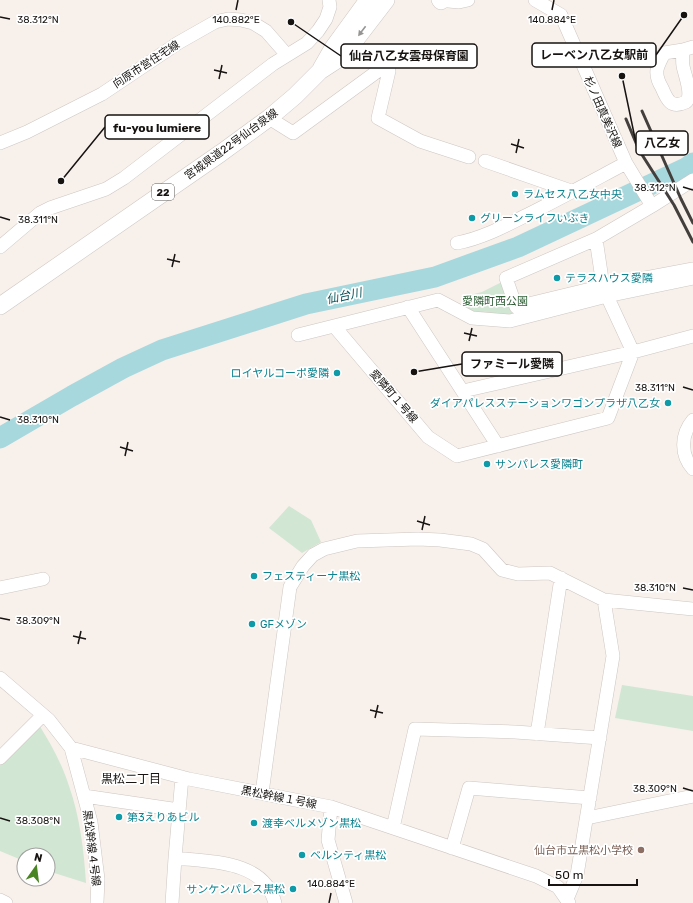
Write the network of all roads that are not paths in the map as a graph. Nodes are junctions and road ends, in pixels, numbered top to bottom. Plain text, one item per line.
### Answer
1 (329, 0) edge
2 (368, 0) edge
3 (386, 0) edge
4 (440, 0) edge
5 (468, 0) edge
6 (535, 0) edge
7 (688, 49) edge
8 (287, 54) junction
9 (320, 71) junction
10 (269, 118) junction
11 (0, 143) edge
12 (469, 157) dead end
13 (485, 161) dead end
14 (628, 166) junction
15 (693, 180) edge
16 (574, 192) junction
17 (650, 203) junction
18 (596, 239) junction
19 (457, 243) dead end
20 (0, 247) edge
21 (693, 269) edge
22 (693, 278) edge
23 (605, 291) junction
24 (0, 306) edge
25 (408, 308) junction
26 (334, 326) junction
27 (298, 335) dead end
28 (693, 336) edge
29 (633, 352) junction
30 (463, 391) junction
31 (693, 420) edge
32 (498, 446) junction
33 (693, 469) edge
34 (561, 578) junction
35 (43, 579) dead end
36 (0, 588) edge
37 (604, 600) junction
38 (693, 609) edge
39 (0, 678) edge
40 (42, 715) junction
41 (537, 734) junction
42 (600, 738) junction
43 (71, 748) junction
44 (0, 758) edge
45 (182, 777) junction
46 (262, 793) junction
47 (84, 796) junction
48 (693, 796) edge
49 (590, 798) junction
50 (331, 807) junction
51 (179, 810) junction
52 (587, 818) junction
53 (393, 828) junction
54 (452, 848) junction
55 (175, 858) junction
56 (0, 900) edge
57 (568, 901) edge
58 (6, 903) edge
59 (97, 903) edge
60 (172, 903) edge
61 (275, 903) edge
62 (346, 903) edge

1 - 8 street
2 - 9 main road, 宮城県道22号仙台泉線 / 22
3 -> 9 main road, 宮城県道22号仙台泉線 / 22
4 - 5 street
6 - 14 street, 杉ノ田真美沢線
7 - 7 street
8 - 11 street, 向原市営住宅線
8 - 20 street
9 - 10 main road, 宮城県道22号仙台泉線 / 22
10 - 12 street
10 - 24 main road, 宮城県道22号仙台泉線 / 22
13 - 16 street
14 - 16 street
14 - 17 street, 杉ノ田真美沢線
15 - 17 street
16 - 19 street
17 - 18 street
18 - 23 street
18 - 23 street
21 - 23 street
22 - 23 street
23 - 25 street
23 - 29 street
25 - 26 street
25 - 30 street
26 - 27 street
26 - 32 street, 愛隣町１号線
28 - 29 street
29 - 30 street
29 - 32 street, 愛隣町１号線
30 - 32 street
31 - 33 street
34 - 37 street
34 - 41 street
34 - 46 street
35 - 36 street
37 - 38 street
37 - 42 street
39 - 40 street
40 - 43 street
40 - 44 street
41 - 42 street
41 - 53 street
42 - 49 street
43 - 45 street, 黒松幹線１号線
43 - 47 street, 黒松幹線４号線
45 - 46 street, 黒松幹線１号線
45 - 51 street
46 - 50 street, 黒松幹線１号線
47 - 51 street
47 - 59 street, 黒松幹線４号線
48 - 52 street
49 - 52 street
49 - 54 street
50 - 53 street, 黒松幹線１号線
50 - 62 street
51 - 55 street
52 - 57 street
53 - 54 street, 黒松幹線１号線
54 - 57 street, 黒松幹線１号線
55 - 60 street
55 - 61 street
56 - 58 street

